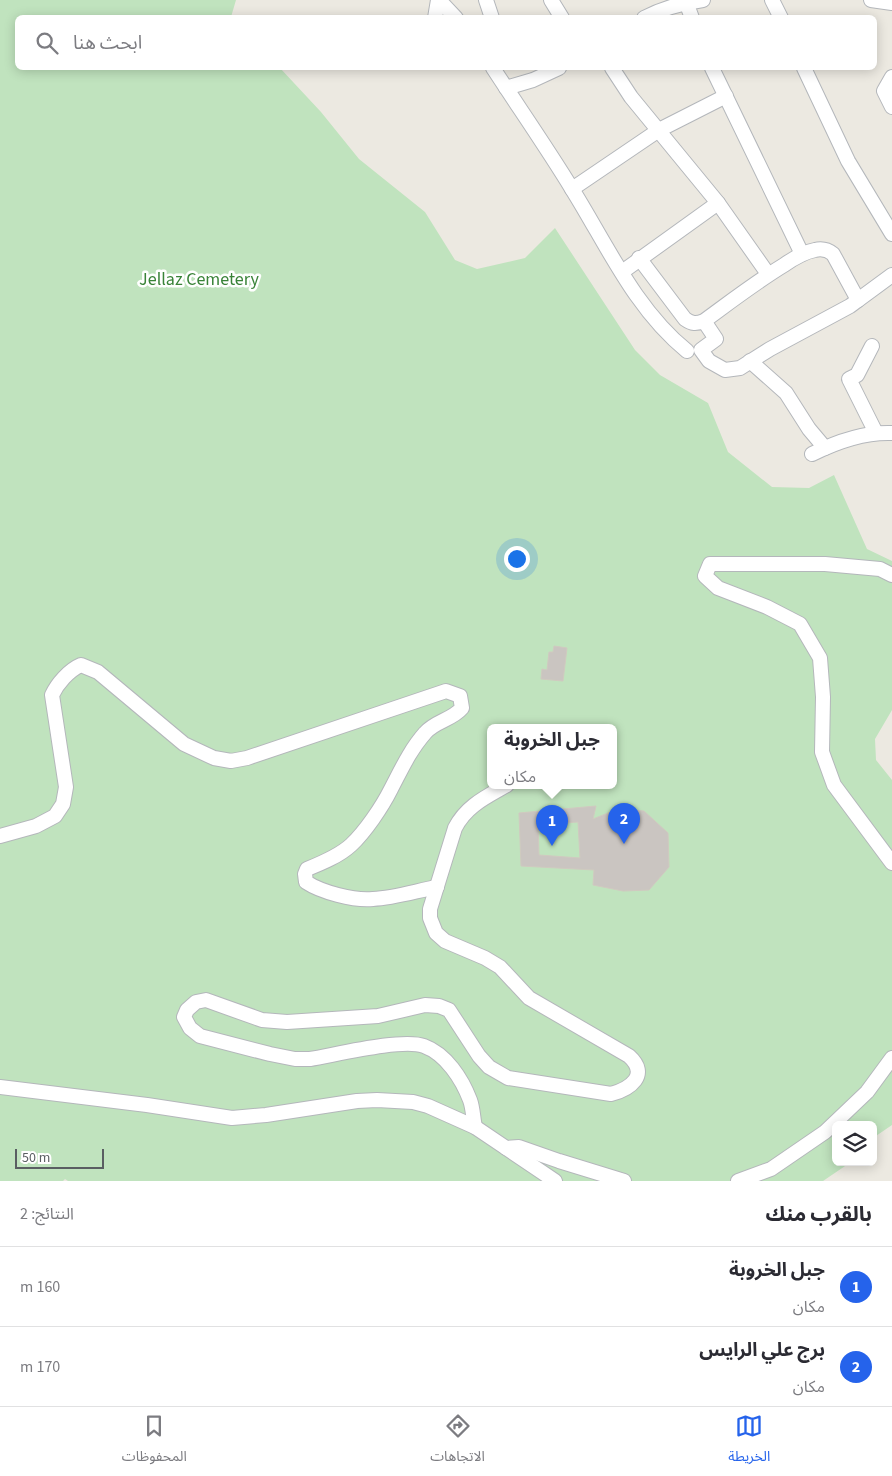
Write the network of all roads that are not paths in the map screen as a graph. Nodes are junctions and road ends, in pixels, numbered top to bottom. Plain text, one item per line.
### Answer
1 (439, 0) edge
2 (486, 0) edge
3 (703, 0) edge
4 (772, 0) edge
5 (871, 0) edge
6 (556, 2) edge
7 (686, 2) junction
8 (892, 3) edge
9 (657, 5) edge
10 (436, 15) edge
11 (453, 15) edge
12 (491, 15) edge
13 (561, 15) edge
14 (647, 15) edge
15 (691, 15) edge
16 (780, 15) edge
17 (493, 70) edge
18 (555, 70) edge
19 (613, 70) edge
20 (713, 70) edge
21 (805, 70) edge
22 (892, 77) edge
23 (506, 88) junction
24 (726, 96) junction
25 (892, 107) edge
26 (659, 130) junction
27 (572, 189) junction
28 (718, 203) junction
29 (892, 234) edge
30 (802, 254) junction
31 (639, 258) junction
32 (622, 272) junction
33 (768, 274) junction
34 (892, 275) edge
35 (858, 300) junction
36 (704, 321) junction
37 (872, 346) dead end
38 (687, 351) dead end
39 (750, 361) junction
40 (876, 433) junction
41 (892, 433) edge
42 (892, 575) edge
43 (501, 789) edge
44 (0, 836) edge
45 (892, 863) edge
46 (438, 887) junction
47 (892, 1058) edge
48 (0, 1087) edge
49 (475, 1127) junction
50 (506, 1148) junction
51 (555, 1181) edge
52 (624, 1181) edge
53 (738, 1181) edge

1 - 10 street
1 - 11 street
2 - 12 street
3 - 7 street
4 - 16 street
5 - 8 street
6 - 13 street
7 - 9 street
7 - 15 street
9 - 14 street
17 - 23 street
18 - 23 street
19 - 26 street
20 - 24 street
21 - 29 street
22 - 25 street
23 - 27 street
24 - 26 street
24 - 30 street
26 - 27 street
26 - 28 street
27 - 32 street
28 - 31 street
28 - 33 street
30 - 33 street
30 - 35 street
31 - 32 street
31 - 36 street
32 - 38 street
33 - 36 street
34 - 35 street
35 - 39 street
36 - 39 street
37 - 40 street
39 - 40 street
40 - 41 street
42 - 45 street
43 - 46 street
44 - 46 street
46 - 49 street
47 - 53 street
48 - 49 street
49 - 50 street
50 - 51 street
50 - 52 street

